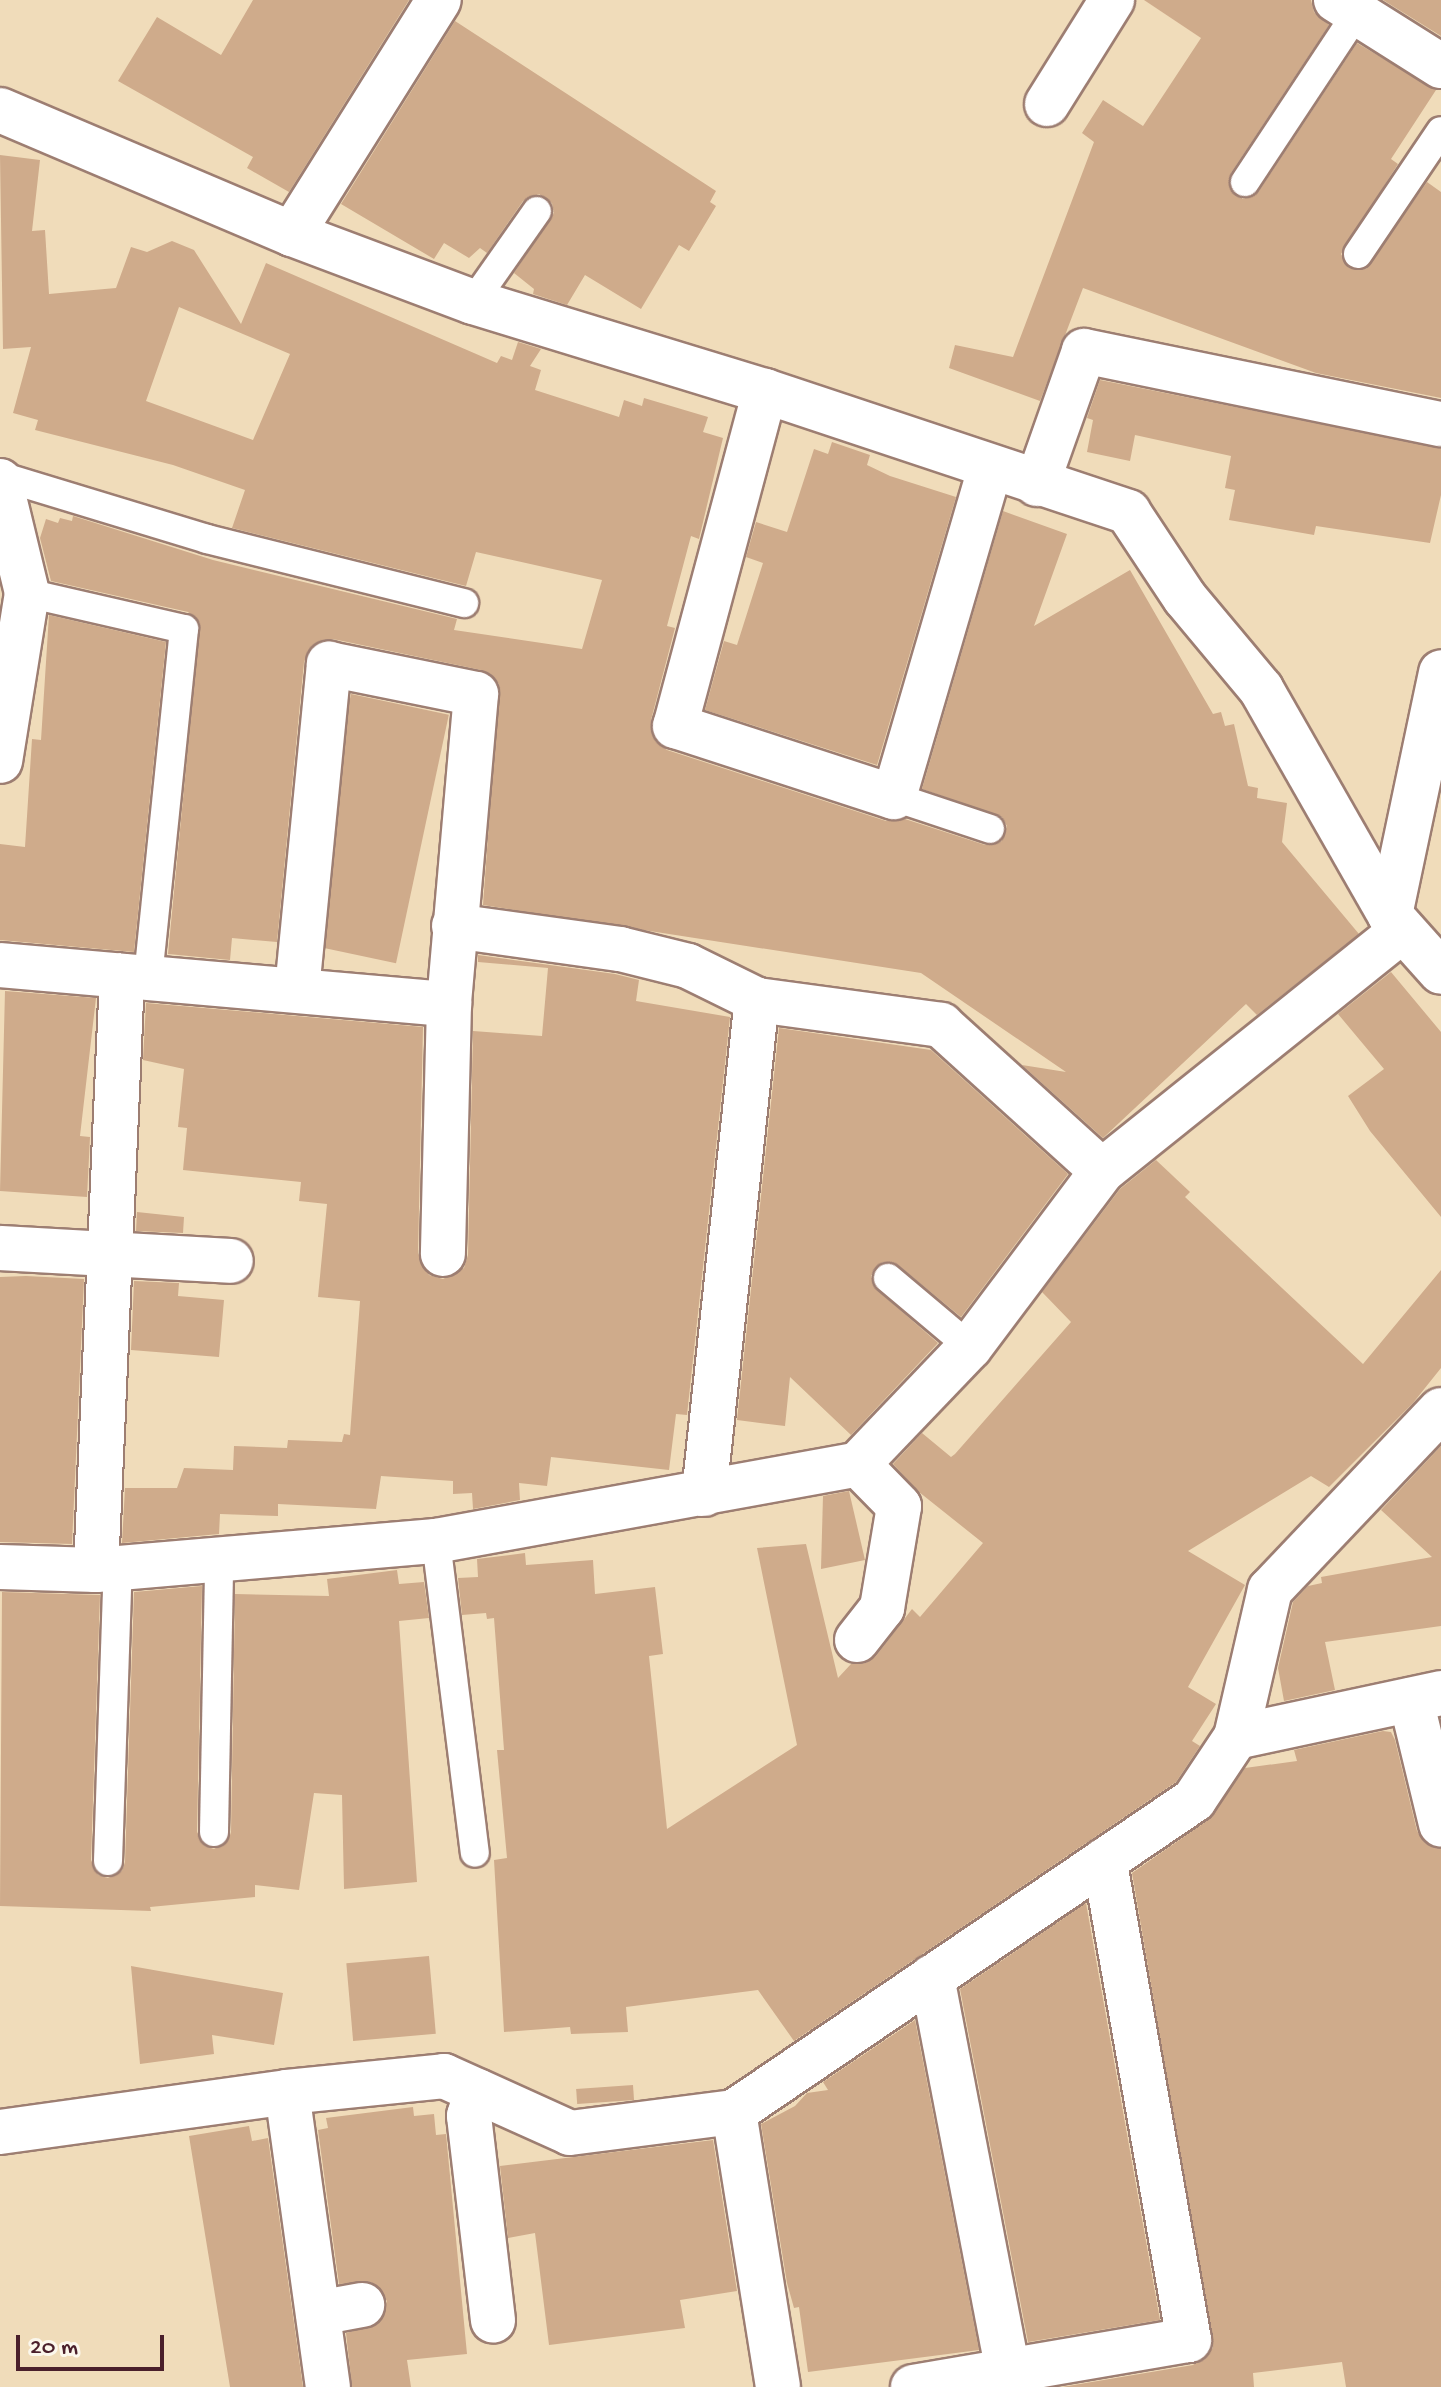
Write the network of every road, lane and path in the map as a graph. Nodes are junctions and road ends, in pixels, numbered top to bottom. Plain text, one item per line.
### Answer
1 (439, 0) edge
2 (1112, 0) edge
3 (1346, 7) edge
4 (1441, 66) edge
5 (1047, 104) dead end
6 (0, 110) edge
7 (1441, 131) edge
8 (1245, 182) dead end
9 (537, 211) dead end
10 (292, 234) junction
11 (1358, 254) dead end
12 (473, 302) junction
13 (765, 391) junction
14 (1441, 424) edge
15 (990, 468) junction
16 (0, 479) edge
17 (1037, 484) junction
18 (27, 593) junction
19 (464, 603) dead end
20 (1441, 672) edge
21 (0, 761) edge
22 (894, 797) junction
23 (990, 829) dead end
24 (1396, 923) junction
25 (454, 926) junction
26 (0, 965) edge
27 (1441, 972) edge
28 (135, 977) junction
29 (297, 990) junction
30 (757, 1000) junction
31 (449, 1004) junction
32 (1102, 1171) junction
33 (0, 1248) edge
34 (443, 1254) dead end
35 (110, 1255) junction
36 (231, 1261) dead end
37 (888, 1278) dead end
38 (970, 1347) junction
39 (1441, 1410) edge
40 (858, 1464) junction
41 (704, 1494) junction
42 (436, 1541) junction
43 (219, 1560) junction
44 (0, 1567) edge
45 (107, 1568) junction
46 (857, 1640) dead end
47 (1426, 1696) edge
48 (1236, 1737) junction
49 (1441, 1824) edge
50 (214, 1832) dead end
51 (475, 1853) dead end
52 (1104, 1860) junction
53 (108, 1861) dead end
54 (932, 1977) junction
55 (477, 2091) junction
56 (287, 2092) junction
57 (734, 2112) junction
58 (0, 2132) edge
59 (362, 2305) dead end
60 (318, 2313) junction
61 (493, 2321) dead end
62 (1008, 2371) junction
63 (328, 2387) edge
64 (778, 2387) edge
65 (913, 2387) edge

1 - 10 street
2 - 5 street
3 - 4 street
3 - 8 lane
6 - 10 street
7 - 11 lane
9 - 12 lane
10 - 12 street
12 - 13 street
13 - 15 street
13 - 22 street
14 - 17 street
15 - 17 street
15 - 22 street
16 - 18 street
16 - 19 lane
17 - 24 street
18 - 21 street
18 - 28 lane
20 - 24 street
22 - 23 lane
24 - 27 street
24 - 32 street
25 - 29 street
25 - 30 street
25 - 31 street
26 - 28 street
28 - 29 street
28 - 35 street
29 - 31 street
30 - 32 street
30 - 41 street
31 - 34 street
32 - 38 street
33 - 35 street
35 - 36 street
35 - 45 street
37 - 38 lane
38 - 40 street
39 - 48 street
40 - 41 street
40 - 46 street
41 - 42 street
42 - 43 street
42 - 51 lane
43 - 45 street
43 - 50 lane
44 - 45 street
45 - 53 lane
47 - 48 street
47 - 49 street
48 - 52 street
52 - 54 street
52 - 62 street
54 - 57 street
54 - 62 street
55 - 56 street
55 - 57 street
55 - 61 street
56 - 58 street
56 - 60 street
57 - 64 street
59 - 60 street
60 - 63 street
62 - 65 street

